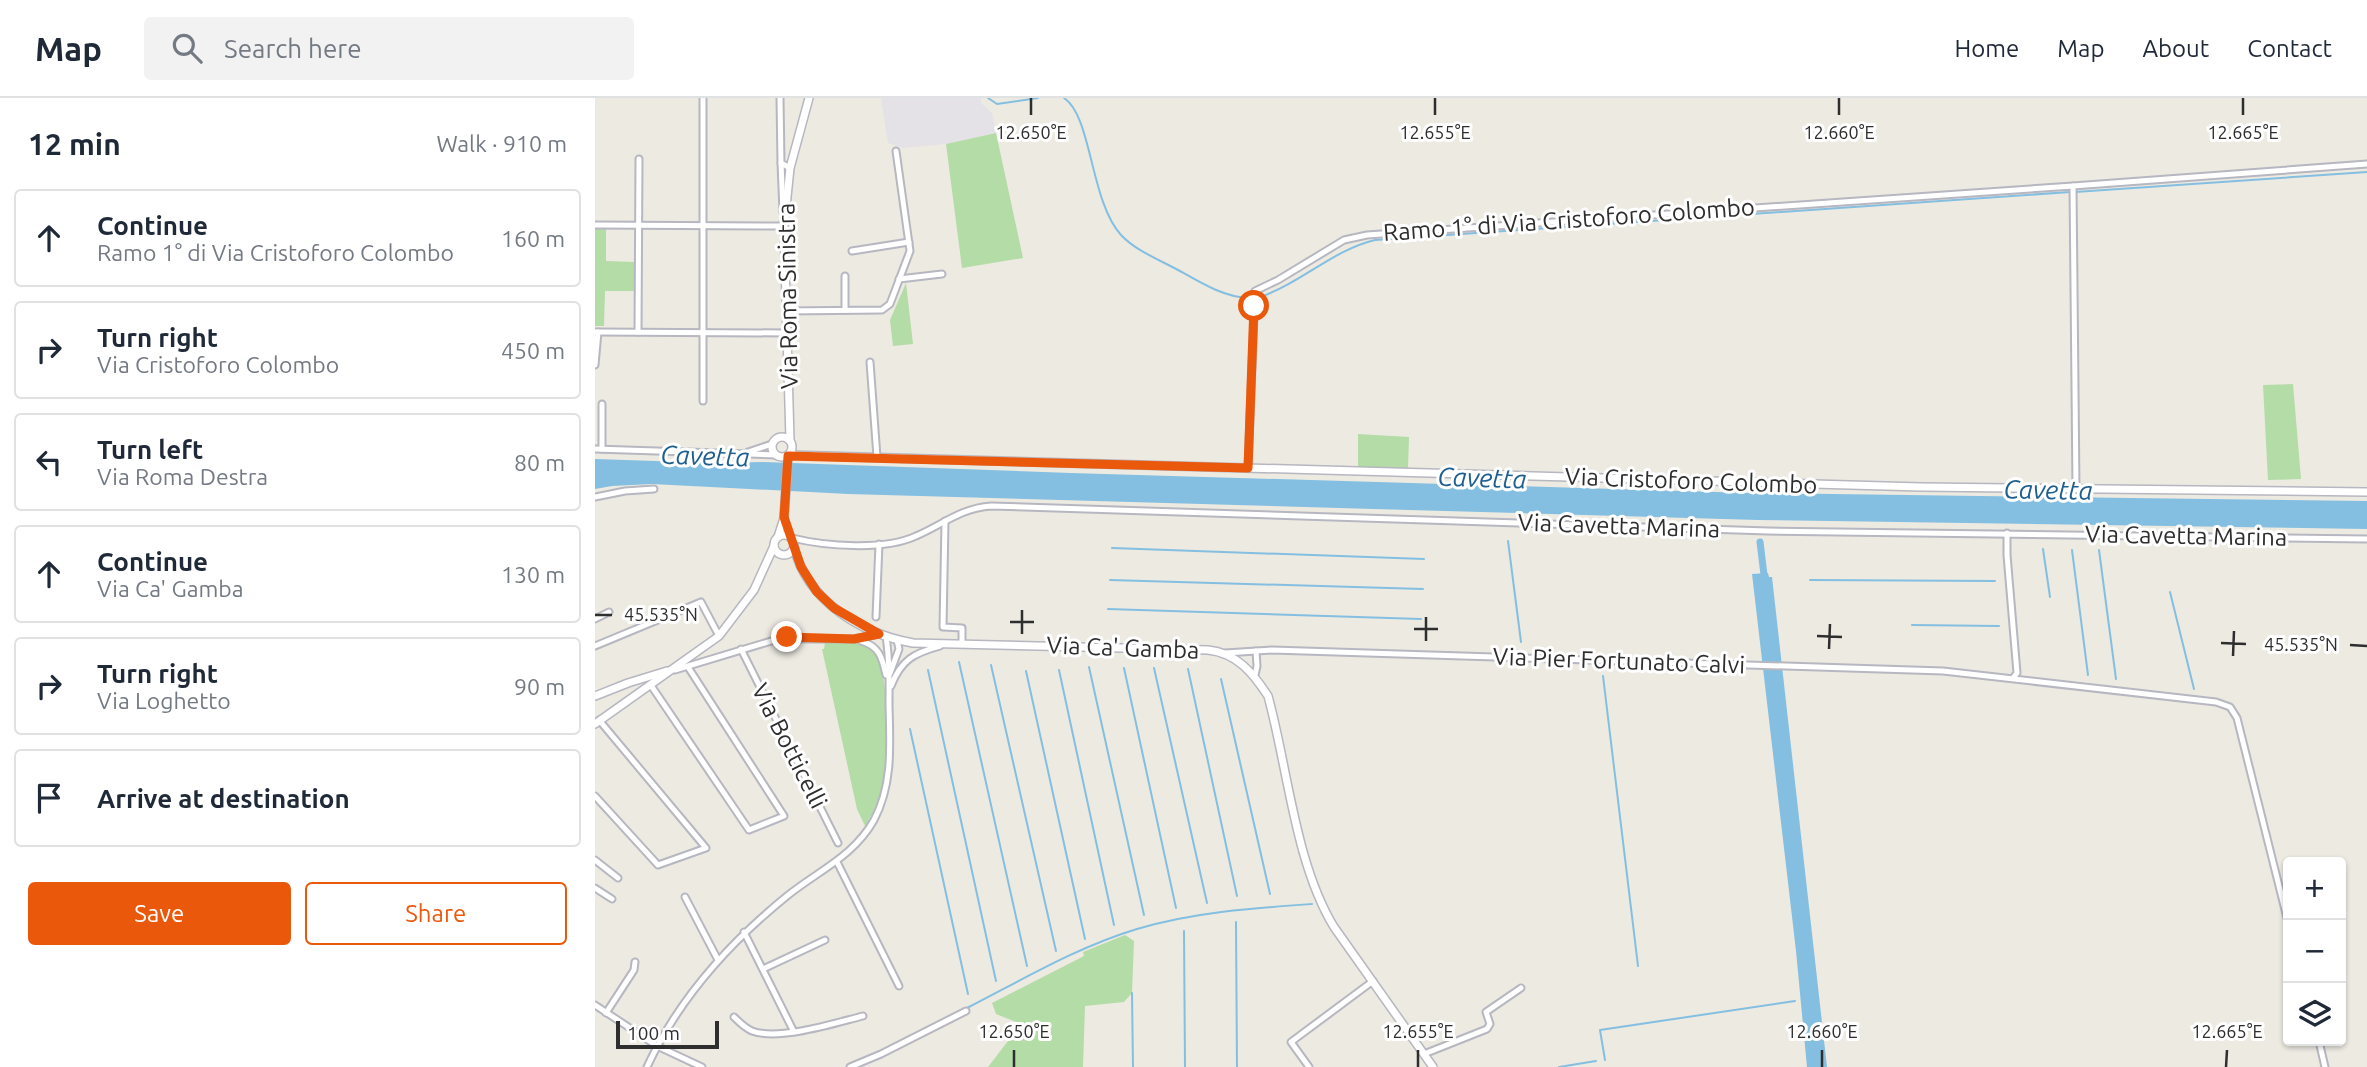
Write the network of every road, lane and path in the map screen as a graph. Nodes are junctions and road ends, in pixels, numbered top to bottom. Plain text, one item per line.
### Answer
1 (703, 98) edge
2 (780, 98) edge
3 (809, 98) edge
4 (896, 151) dead end
5 (639, 159) dead end
6 (781, 163) junction
7 (2367, 164) edge
8 (790, 167) junction
9 (2073, 190) junction
10 (595, 225) edge
11 (638, 225) junction
12 (703, 225) junction
13 (784, 226) junction
14 (909, 242) junction
15 (852, 251) dead end
16 (942, 274) dead end
17 (845, 276) dead end
18 (899, 279) junction
19 (845, 310) junction
20 (786, 311) junction
21 (597, 332) edge
22 (638, 332) junction
23 (703, 333) junction
24 (787, 333) junction
25 (870, 362) dead end
26 (595, 365) edge
27 (703, 401) dead end
28 (602, 404) dead end
29 (789, 412) junction
30 (780, 437) junction
31 (791, 443) junction
32 (772, 444) junction
33 (598, 449) edge
34 (738, 453) junction
35 (806, 454) junction
36 (783, 457) junction
37 (877, 457) junction
38 (1248, 468) junction
39 (654, 489) dead end
40 (2075, 489) junction
41 (2367, 492) edge
42 (595, 497) edge
43 (784, 517) junction
44 (945, 521) junction
45 (2007, 533) junction
46 (778, 537) junction
47 (2367, 539) edge
48 (792, 542) junction
49 (879, 544) junction
50 (774, 547) junction
51 (785, 555) junction
52 (767, 566) junction
53 (801, 567) junction
54 (609, 612) dead end
55 (876, 617) dead end
56 (595, 619) edge
57 (719, 636) junction
58 (883, 636) junction
59 (854, 639) junction
60 (897, 640) junction
61 (949, 643) junction
62 (962, 643) junction
63 (595, 646) edge
64 (707, 646) junction
65 (741, 649) junction
66 (1256, 650) junction
67 (699, 652) junction
68 (1225, 653) junction
69 (722, 654) junction
70 (711, 659) junction
71 (688, 667) junction
72 (671, 671) junction
73 (1255, 675) junction
74 (889, 676) junction
75 (2013, 678) junction
76 (650, 684) junction
77 (889, 685) junction
78 (889, 692) junction
79 (595, 696) edge
80 (597, 722) edge
81 (595, 796) edge
82 (838, 843) dead end
83 (595, 860) edge
84 (837, 862) junction
85 (618, 878) dead end
86 (595, 888) edge
87 (685, 897) dead end
88 (612, 899) dead end
89 (2288, 920) edge
90 (744, 932) junction
91 (825, 940) dead end
92 (718, 960) junction
93 (635, 962) dead end
94 (763, 969) junction
95 (1373, 981) junction
96 (899, 986) dead end
97 (1521, 988) dead end
98 (595, 1005) edge
99 (966, 1011) dead end
100 (606, 1013) junction
101 (863, 1016) dead end
102 (734, 1017) dead end
103 (794, 1032) junction
104 (657, 1046) junction
105 (2320, 1046) edge
106 (1424, 1054) junction
107 (647, 1067) edge
108 (702, 1067) edge
109 (850, 1067) edge
110 (1310, 1067) edge
111 (1433, 1067) edge
112 (2325, 1067) edge

1 - 12 street
2 - 6 street
3 - 8 street, Via Roma Sinistra
4 - 14 street
5 - 11 street
6 - 8 street
6 - 13 street
7 - 9 street
8 - 13 street, Via Roma Sinistra
9 - 38 street, Ramo 1° di Via Cristoforo Colombo
9 - 40 street
10 - 11 street
11 - 12 street
11 - 22 street
12 - 13 street
12 - 23 street
13 - 20 street, Via Roma Sinistra
14 - 15 street
14 - 18 street
16 - 18 street
17 - 19 street
18 - 19 street
19 - 20 street
20 - 24 street, Via Roma Sinistra
21 - 22 street
21 - 26 street
22 - 23 street
23 - 24 street
23 - 27 street
24 - 29 street, Via Roma Sinistra
25 - 37 street
28 - 33 street
29 - 30 street, Via Roma Sinistra
29 - 31 street, Via Roma Sinistra
30 - 31 street, Via Cristoforo Colombo
30 - 32 street
31 - 35 street, Via Cristoforo Colombo
31 - 36 street
32 - 34 street
32 - 36 street
33 - 34 street
34 - 36 street
35 - 36 street, Via Cristoforo Colombo
35 - 37 street, Via Cristoforo Colombo
36 - 43 street
37 - 38 street, Via Cristoforo Colombo
38 - 40 street, Via Cristoforo Colombo
39 - 42 street
40 - 41 street, Via Cristoforo Colombo
43 - 46 street
43 - 48 street, Via Ca' Gamba
44 - 45 street, Via Cavetta Marina
44 - 49 street, Via Cavetta Marina
44 - 62 street
45 - 47 street, Via Cavetta Marina
45 - 75 street
46 - 48 street
46 - 50 street
48 - 49 street, Via Cavetta Marina
48 - 51 street
48 - 53 street, Via Ca' Gamba
49 - 55 street
50 - 51 street, Via Ca' Gamba
50 - 52 street
51 - 52 street
51 - 53 street, Via Ca' Gamba
52 - 57 street
53 - 58 street, Via Ca' Gamba
54 - 56 street
57 - 63 street
57 - 64 street
58 - 59 street
58 - 60 street, Via Ca' Gamba
58 - 74 street
59 - 65 street
59 - 77 street
60 - 61 street, Via Ca' Gamba
60 - 74 street
61 - 62 street, Via Ca' Gamba
61 - 78 street
62 - 68 street, Via Ca' Gamba
64 - 67 street
64 - 69 street
65 - 69 street
65 - 82 street, Via Botticelli
66 - 68 street, Via Pier Fortunato Calvi
66 - 73 street, Via Ca' Gamba
66 - 75 street, Via Pier Fortunato Calvi
67 - 70 street
67 - 72 street
68 - 73 street, Via Ca' Gamba
69 - 70 street
70 - 71 street
71 - 72 street
71 - 76 street
72 - 76 street
72 - 79 street
73 - 95 street, Via Ca' Gamba
74 - 77 street
75 - 89 street, Via Pier Fortunato Calvi
76 - 80 street
77 - 78 street
78 - 84 street
80 - 81 street
83 - 85 street
84 - 90 street
84 - 96 street
86 - 88 street
87 - 92 street
90 - 92 street
90 - 94 street
91 - 94 street
92 - 104 street
93 - 100 street
94 - 103 street
95 - 106 street, Via Ca' Gamba
95 - 110 street
97 - 106 street
98 - 100 street
99 - 109 street
100 - 104 street
101 - 103 street
102 - 103 street
104 - 107 street
104 - 108 street
105 - 112 street
106 - 111 street, Via Ca' Gamba

